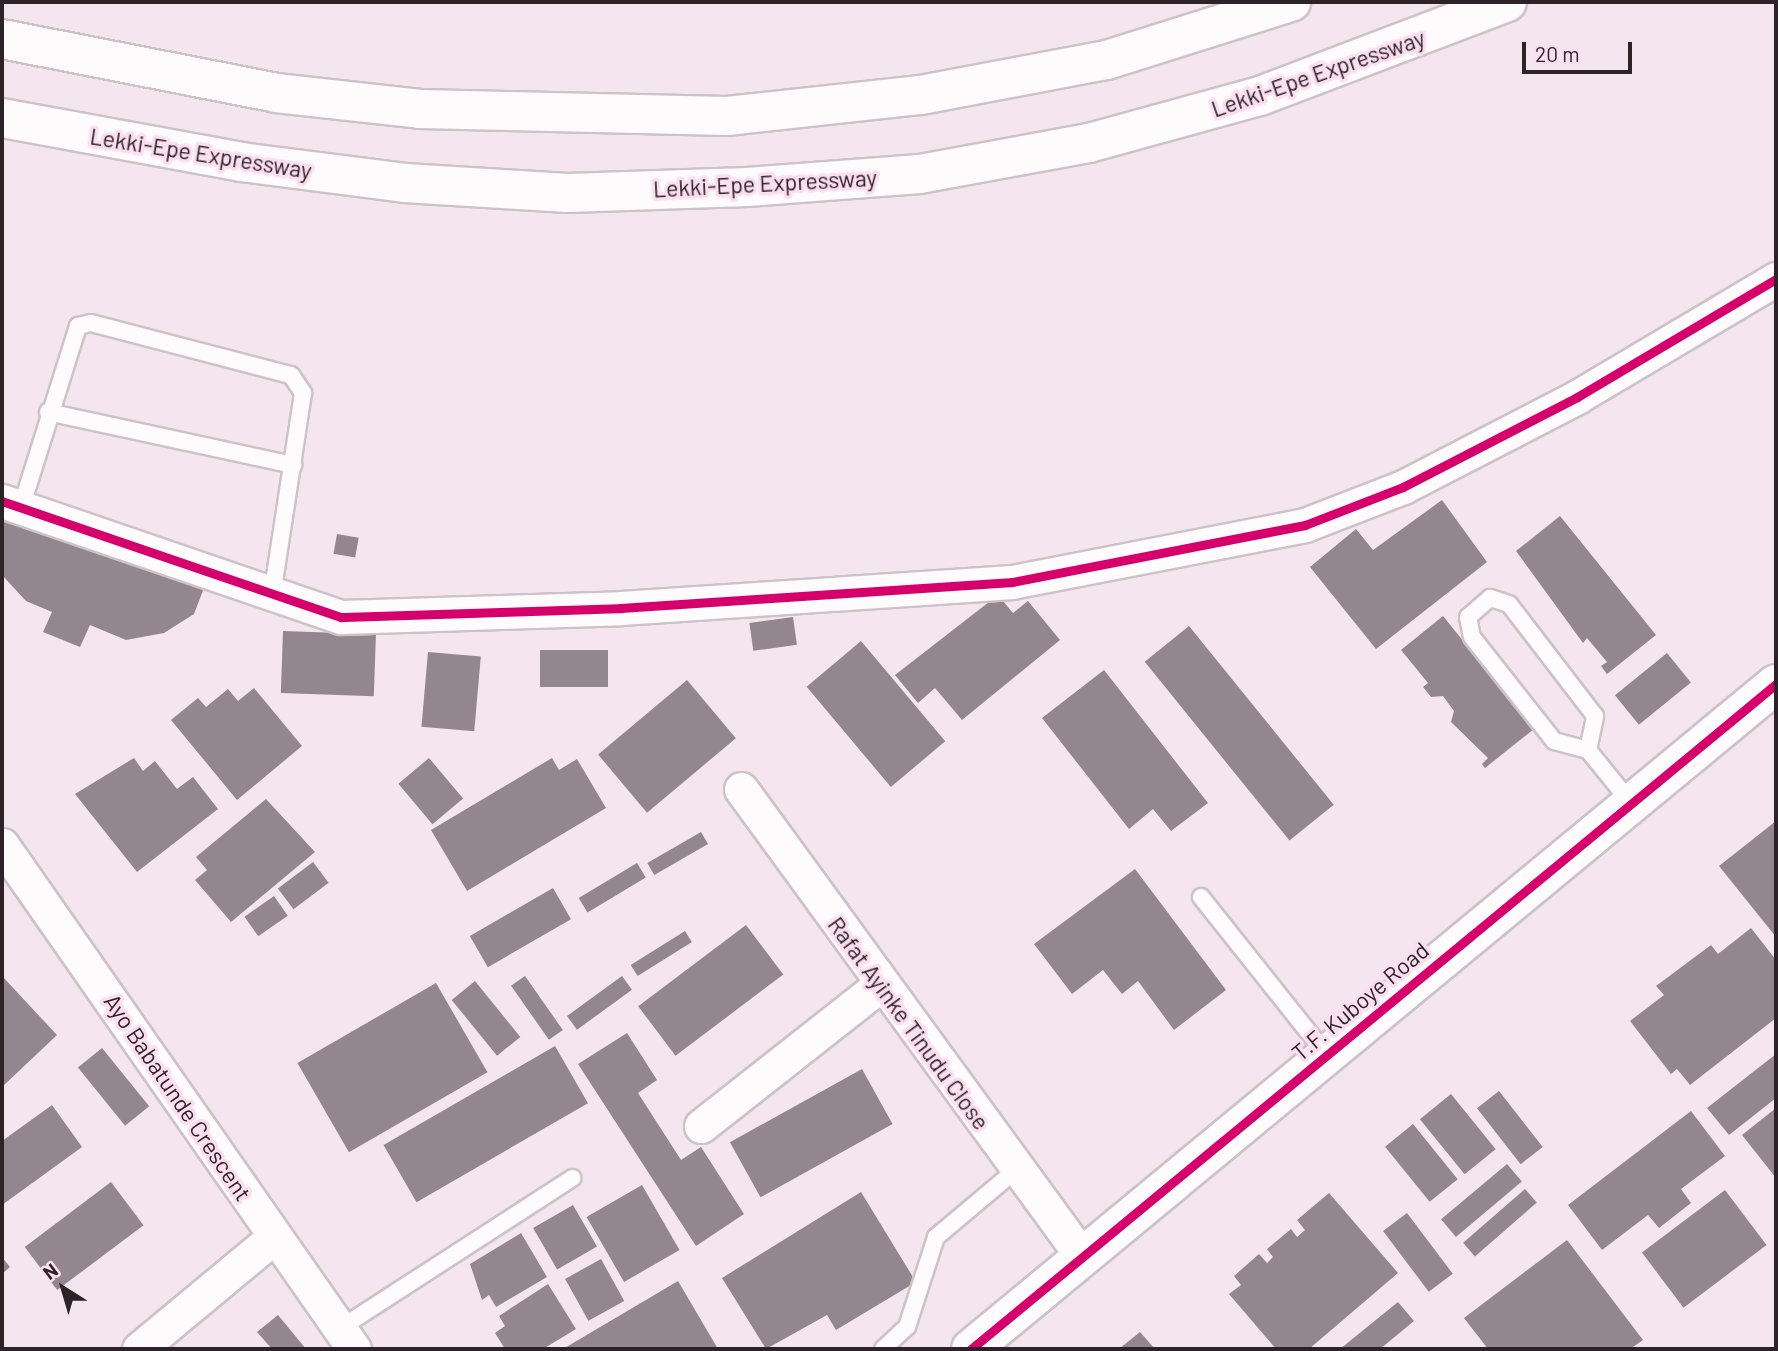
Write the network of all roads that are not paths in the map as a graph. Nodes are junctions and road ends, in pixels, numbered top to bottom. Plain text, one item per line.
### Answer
1 (1291, 2) edge
2 (1507, 2) edge
3 (2, 39) edge
4 (2, 118) edge
5 (1776, 279) edge
6 (48, 412) junction
7 (293, 465) junction
8 (11, 504) edge
9 (272, 596) junction
10 (1776, 684) edge
11 (1588, 750) junction
12 (741, 789) dead end
13 (1631, 803) junction
14 (2, 845) edge
15 (1201, 897) dead end
16 (880, 985) junction
17 (1326, 1054) junction
18 (701, 1126) dead end
19 (1017, 1169) junction
20 (572, 1178) dead end
21 (274, 1237) junction
22 (1082, 1255) junction
23 (347, 1339) edge
24 (139, 1349) edge
25 (883, 1349) edge
26 (971, 1349) edge

1 - 3 main road
2 - 4 main road, Lekki-Epe Expressway
5 - 9 street
6 - 7 lane
6 - 7 lane
6 - 8 lane
7 - 9 lane
8 - 9 street
10 - 13 main road, T.F. Kuboye Road
11 - 11 lane
11 - 13 lane
12 - 16 street, Rafat Ayinke Tinudu Close
13 - 17 main road, T.F. Kuboye Road
14 - 21 street, Ayo Babatunde Crescent
15 - 17 lane
16 - 18 street
16 - 19 street, Rafat Ayinke Tinudu Close
17 - 22 main road, T.F. Kuboye Road
19 - 22 street, Rafat Ayinke Tinudu Close
19 - 25 lane
20 - 23 lane
21 - 23 street, Ayo Babatunde Crescent
21 - 24 street
22 - 26 main road, T.F. Kuboye Road

